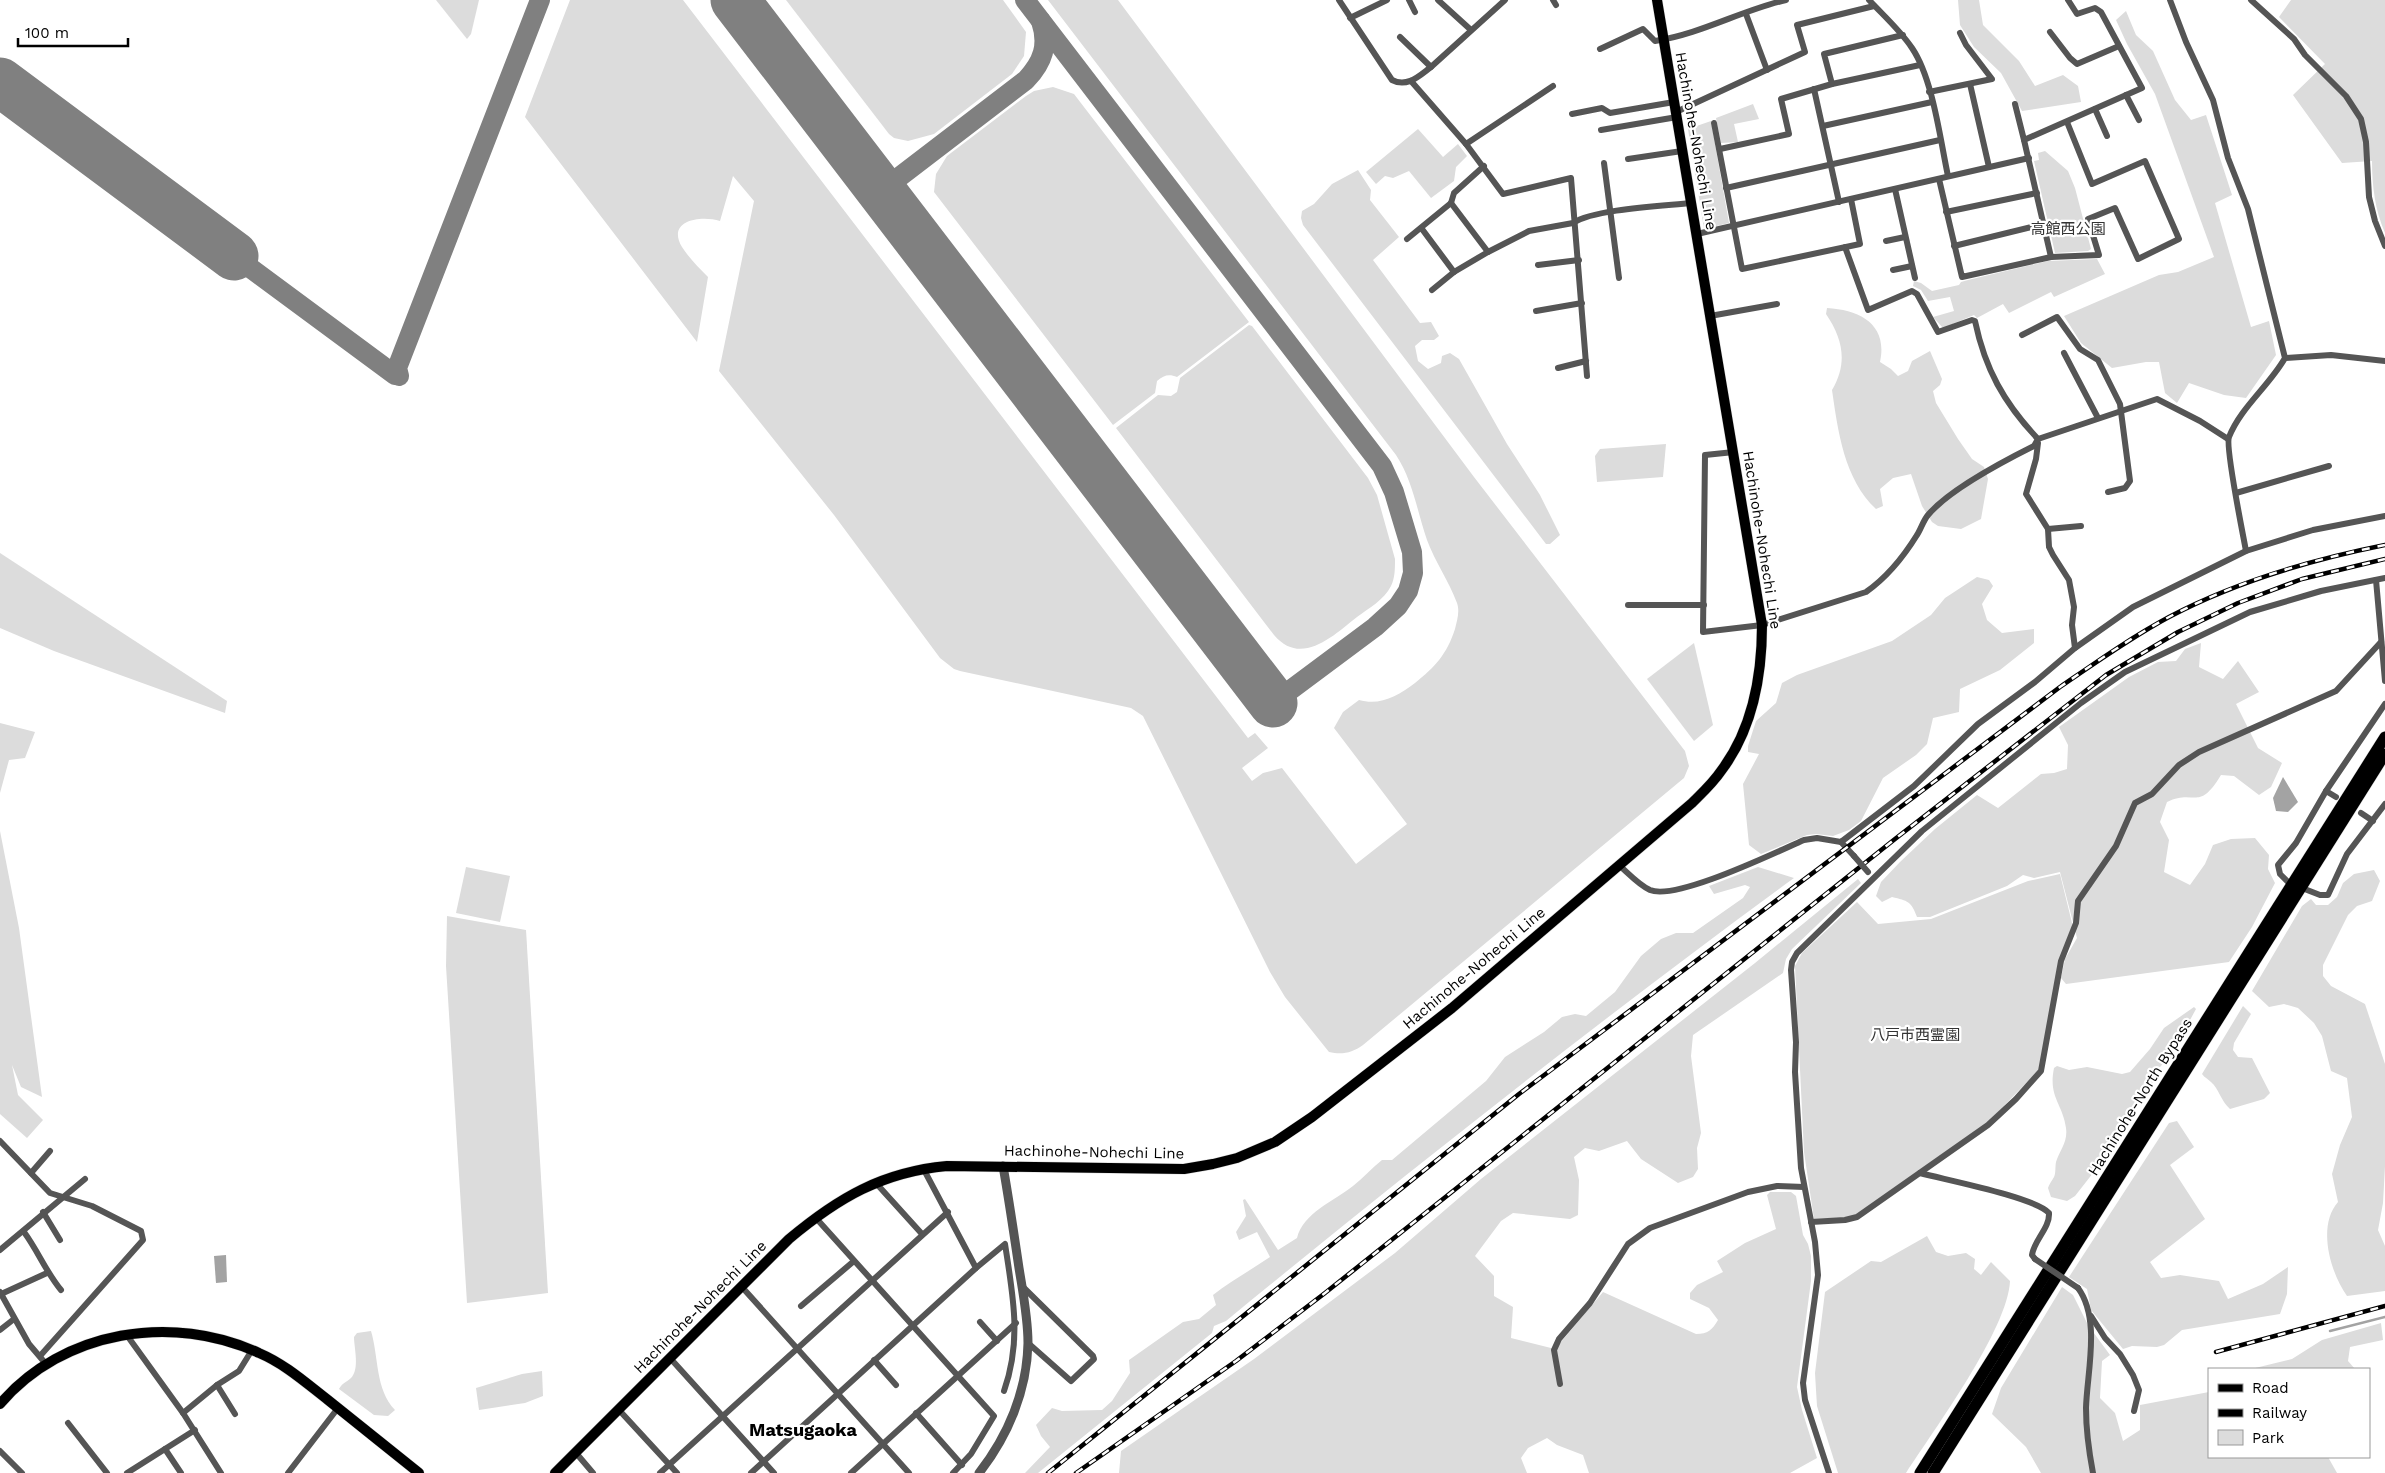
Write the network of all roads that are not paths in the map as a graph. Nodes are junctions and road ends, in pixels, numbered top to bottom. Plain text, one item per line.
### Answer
1 (1339, 0) edge
2 (1388, 0) edge
3 (1409, 0) edge
4 (1438, 0) edge
5 (1505, 0) edge
6 (1658, 0) edge
7 (1786, 0) edge
8 (1869, 0) edge
9 (2068, 0) edge
10 (2170, 0) edge
11 (2250, 0) edge
12 (1874, 6) junction
13 (1415, 12) dead end
14 (1746, 14) junction
15 (1350, 18) junction
16 (1471, 30) junction
17 (2050, 32) dead end
18 (1960, 33) dead end
19 (1903, 35) junction
20 (1400, 37) dead end
21 (1664, 40) junction
22 (2119, 46) junction
23 (1600, 49) dead end
24 (1920, 65) junction
25 (1431, 66) junction
26 (1767, 70) junction
27 (1411, 81) junction
28 (1832, 84) junction
29 (1970, 84) junction
30 (1553, 86) dead end
31 (1814, 89) junction
32 (1929, 92) junction
33 (2126, 95) junction
34 (1932, 102) junction
35 (2015, 104) dead end
36 (2095, 109) junction
37 (1675, 110) junction
38 (1572, 114) dead end
39 (2139, 120) dead end
40 (2067, 122) junction
41 (1714, 123) dead end
42 (1823, 126) junction
43 (1602, 130) dead end
44 (2107, 136) dead end
45 (1940, 140) junction
46 (2024, 140) junction
47 (1466, 144) junction
48 (1720, 149) junction
49 (1682, 151) junction
50 (2028, 158) junction
51 (1628, 160) dead end
52 (1604, 163) dead end
53 (1831, 164) junction
54 (1484, 166) junction
55 (1989, 167) junction
56 (1948, 176) junction
57 (1939, 179) junction
58 (1726, 188) junction
59 (1895, 189) junction
60 (2037, 193) junction
61 (1851, 199) junction
62 (1839, 202) junction
63 (1451, 203) junction
64 (1691, 203) junction
65 (1946, 212) junction
66 (1609, 213) junction
67 (1576, 222) junction
68 (2044, 224) junction
69 (1733, 226) junction
70 (1422, 228) junction
71 (1696, 234) junction
72 (1905, 237) junction
73 (1407, 239) dead end
74 (1886, 241) dead end
75 (1954, 246) junction
76 (2385, 246) edge
77 (1845, 248) junction
78 (1488, 252) junction
79 (2051, 257) junction
80 (1579, 260) junction
81 (1538, 265) dead end
82 (1912, 266) junction
83 (1893, 270) dead end
84 (1454, 272) junction
85 (1619, 278) dead end
86 (1914, 278) dead end
87 (1432, 290) dead end
88 (1582, 303) junction
89 (1777, 304) dead end
90 (1536, 311) dead end
91 (1710, 316) junction
92 (2022, 335) dead end
93 (2064, 353) dead end
94 (2285, 358) junction
95 (1586, 361) junction
96 (2385, 361) edge
97 (1558, 368) dead end
98 (1587, 376) dead end
99 (2122, 411) junction
100 (2098, 418) junction
101 (2228, 438) junction
102 (2038, 439) junction
103 (1734, 452) junction
104 (2329, 466) dead end
105 (2108, 492) dead end
106 (2236, 493) junction
107 (2385, 516) edge
108 (2080, 526) dead end
109 (2048, 529) junction
110 (2246, 551) junction
111 (2385, 578) edge
112 (2376, 580) junction
113 (1704, 605) junction
114 (1628, 606) dead end
115 (1762, 625) junction
116 (2381, 642) junction
117 (2075, 648) junction
118 (2385, 681) edge
119 (2385, 704) edge
120 (2385, 736) edge
121 (2385, 754) edge
122 (2326, 791) junction
123 (2336, 796) dead end
124 (2385, 804) edge
125 (2361, 812) dead end
126 (2373, 821) junction
127 (1841, 842) junction
128 (1620, 866) junction
129 (1874, 878) junction
130 (2297, 887) junction
131 (0, 1141) edge
132 (50, 1151) dead end
133 (1003, 1166) junction
134 (923, 1168) junction
135 (31, 1173) junction
136 (1920, 1173) junction
137 (85, 1179) dead end
138 (875, 1182) junction
139 (1804, 1187) junction
140 (64, 1197) junction
141 (43, 1212) junction
142 (948, 1212) junction
143 (815, 1217) junction
144 (1811, 1222) junction
145 (24, 1232) junction
146 (922, 1234) junction
147 (60, 1240) dead end
148 (0, 1250) edge
149 (854, 1261) junction
150 (976, 1268) junction
151 (47, 1274) junction
152 (872, 1280) junction
153 (741, 1286) junction
154 (1022, 1286) junction
155 (60, 1290) dead end
156 (0, 1293) edge
157 (801, 1306) dead end
158 (2088, 1310) junction
159 (14, 1319) junction
160 (980, 1322) dead end
161 (1016, 1323) junction
162 (912, 1326) junction
163 (0, 1330) edge
164 (126, 1334) junction
165 (997, 1340) junction
166 (1028, 1343) junction
167 (796, 1348) junction
168 (252, 1350) junction
169 (670, 1358) junction
170 (43, 1360) junction
171 (874, 1360) junction
172 (957, 1376) junction
173 (1560, 1384) dead end
174 (218, 1385) junction
175 (896, 1385) dead end
176 (1004, 1391) dead end
177 (837, 1393) junction
178 (0, 1404) edge
179 (338, 1408) junction
180 (619, 1410) junction
181 (2134, 1411) dead end
182 (183, 1413) junction
183 (916, 1413) junction
184 (235, 1414) dead end
185 (722, 1416) junction
186 (68, 1423) dead end
187 (195, 1430) junction
188 (882, 1443) junction
189 (165, 1449) junction
190 (0, 1451) edge
191 (576, 1453) junction
192 (763, 1462) junction
193 (669, 1464) junction
194 (962, 1465) junction
195 (22, 1473) edge
196 (107, 1473) edge
197 (127, 1473) edge
198 (181, 1473) edge
199 (221, 1473) edge
200 (288, 1473) edge
201 (419, 1473) edge
202 (556, 1473) edge
203 (593, 1473) edge
204 (660, 1473) edge
205 (677, 1473) edge
206 (751, 1473) edge
207 (774, 1473) edge
208 (852, 1473) edge
209 (909, 1473) edge
210 (953, 1473) edge
211 (979, 1473) edge
212 (1829, 1473) edge
213 (1920, 1473) edge
214 (1933, 1473) edge
215 (2093, 1473) edge

1 - 15 street
2 - 15 street
3 - 13 street
4 - 16 street
5 - 16 street
6 - 21 main road, Hachinohe-Nohechi Line
7 - 14 street
8 - 12 street
9 - 22 street
10 - 94 street
11 - 76 street
12 - 19 street
12 - 26 street
14 - 21 street
14 - 26 street
15 - 27 street
16 - 25 street
17 - 22 street
18 - 29 street
19 - 24 street
19 - 28 street
20 - 25 street
21 - 23 street
21 - 37 main road, Hachinohe-Nohechi Line
22 - 33 street
24 - 28 street
24 - 32 street
25 - 27 street
26 - 37 street
27 - 47 street
28 - 31 street
29 - 32 street
29 - 55 street
30 - 47 street
31 - 42 street
31 - 48 street
32 - 34 street
33 - 36 street
33 - 39 street
34 - 42 street
34 - 45 street
35 - 46 street
36 - 40 street
36 - 44 street
37 - 38 street
37 - 43 street
37 - 49 main road, Hachinohe-Nohechi Line
40 - 46 street
40 - 79 street
41 - 48 street
42 - 53 street
45 - 53 street
45 - 56 street
46 - 50 street
47 - 54 street
48 - 58 street
49 - 51 street
49 - 64 main road, Hachinohe-Nohechi Line
50 - 55 street
50 - 60 street
52 - 66 street
53 - 58 street
53 - 62 street
54 - 63 street
54 - 67 street
55 - 56 street
56 - 57 street
57 - 59 street
57 - 65 street
58 - 69 street
59 - 61 street
59 - 72 street
60 - 65 street
60 - 68 street
61 - 62 street
61 - 77 street
62 - 69 street
63 - 70 street
63 - 78 street
64 - 66 street
64 - 71 main road, Hachinohe-Nohechi Line
65 - 75 street
66 - 67 street
66 - 85 street
67 - 78 street
67 - 80 street
68 - 75 street
68 - 79 street
69 - 71 street
69 - 77 street
70 - 73 street
70 - 84 street
71 - 91 main road, Hachinohe-Nohechi Line
72 - 74 street
72 - 82 street
75 - 79 street
77 - 102 street
78 - 84 street
80 - 81 street
80 - 88 street
82 - 83 street
82 - 86 street
84 - 87 street
88 - 90 street
88 - 95 street
89 - 91 street
91 - 103 main road, Hachinohe-Nohechi Line
92 - 99 street
93 - 100 street
94 - 96 street
94 - 101 street
95 - 97 street
95 - 98 street
99 - 100 street
99 - 101 street
99 - 105 street
100 - 102 street
101 - 106 street
102 - 109 street
102 - 115 street
103 - 113 street
103 - 115 main road, Hachinohe-Nohechi Line
104 - 106 street
106 - 110 street
107 - 110 street
108 - 109 street
109 - 117 street
110 - 117 street
111 - 112 street
112 - 116 street
112 - 129 street
113 - 114 street
113 - 115 street
115 - 128 main road, Hachinohe-Nohechi Line
116 - 118 street
116 - 136 street
117 - 127 street
119 - 122 street
120 - 130 highway, Hachinohe-North Bypass
121 - 130 highway, Hachinohe-North Bypass
122 - 123 street
122 - 130 street
124 - 126 street
125 - 126 street
126 - 130 street
127 - 128 street
127 - 129 street, bridge
128 - 133 main road, Hachinohe-Nohechi Line
129 - 139 street
130 - 213 highway, Hachinohe-North Bypass
130 - 214 highway, Hachinohe-North Bypass
131 - 135 street
132 - 135 street
133 - 134 main road, Hachinohe-Nohechi Line
133 - 154 street
134 - 138 main road, Hachinohe-Nohechi Line
134 - 142 street
135 - 140 street
136 - 144 street
136 - 158 street, bridge
137 - 140 street
138 - 143 main road, Hachinohe-Nohechi Line
138 - 146 street
139 - 144 street
139 - 173 street
140 - 141 street
140 - 170 street
141 - 145 street
141 - 147 street
142 - 146 street
142 - 150 street
143 - 149 street
143 - 153 main road, Hachinohe-Nohechi Line
144 - 212 street
145 - 148 street
145 - 151 street
146 - 152 street
149 - 152 street
149 - 157 street
150 - 161 street
150 - 162 street
151 - 155 street
151 - 156 street
152 - 162 street
152 - 167 street
153 - 167 street
153 - 169 main road, Hachinohe-Nohechi Line
154 - 166 street
154 - 166 street
156 - 159 street
158 - 181 street
158 - 215 street
159 - 163 street
159 - 170 street
160 - 165 street
161 - 165 street
161 - 176 street
162 - 171 street
162 - 172 street
164 - 168 main road
164 - 170 main road
164 - 182 street
165 - 172 street
166 - 211 street
167 - 177 street
167 - 185 street
168 - 174 street
168 - 179 main road
169 - 180 main road, Hachinohe-Nohechi Line
169 - 185 street
170 - 178 main road
171 - 175 street
171 - 177 street
172 - 183 street
172 - 194 street
174 - 182 street
174 - 184 street
177 - 188 street
177 - 192 street
179 - 200 street
179 - 201 main road
180 - 191 main road, Hachinohe-Nohechi Line
180 - 193 street
182 - 187 street
183 - 188 street
183 - 194 street
185 - 192 street
185 - 193 street
186 - 196 street
187 - 189 street
187 - 199 street
188 - 208 street
188 - 209 street
189 - 197 street
189 - 198 street
190 - 195 street
191 - 202 main road, Hachinohe-Nohechi Line
191 - 203 street
192 - 206 street
192 - 207 street
193 - 204 street
193 - 205 street
194 - 210 street

